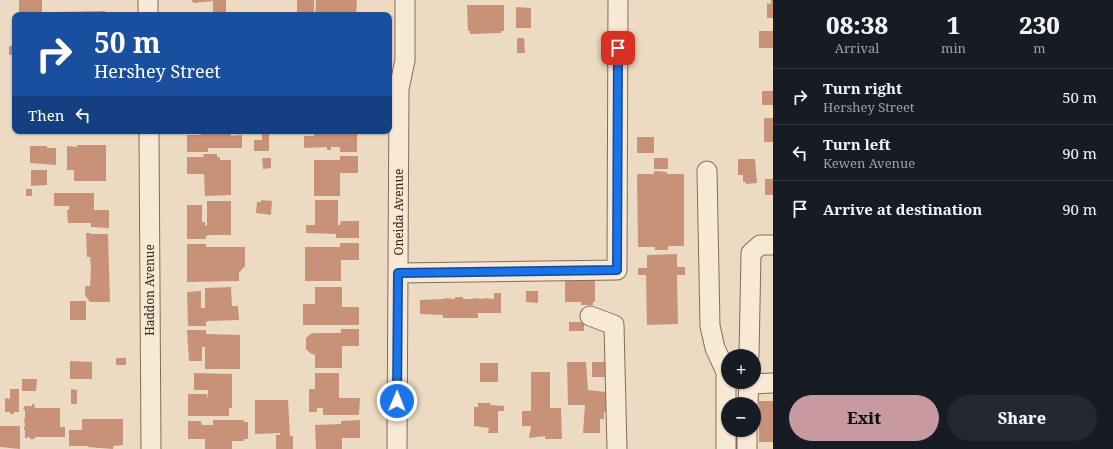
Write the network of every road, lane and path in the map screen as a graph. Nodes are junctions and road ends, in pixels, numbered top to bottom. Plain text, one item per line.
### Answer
1 (148, 0) edge
2 (405, 0) edge
3 (618, 0) edge
4 (148, 12) edge
5 (149, 134) edge
6 (707, 171) dead end
7 (773, 245) edge
8 (398, 273) junction
9 (590, 316) dead end
10 (749, 349) edge
11 (761, 383) edge
12 (773, 383) edge
13 (748, 437) edge
14 (151, 449) edge
15 (397, 449) edge
16 (617, 449) edge
17 (726, 449) edge
18 (747, 449) edge

1 - 4 street
2 - 8 street, Oneida Avenue
3 - 8 street
5 - 14 street, Haddon Avenue
6 - 17 street
7 - 10 street
8 - 15 street, Oneida Avenue
9 - 16 street
11 - 12 street
13 - 18 street

